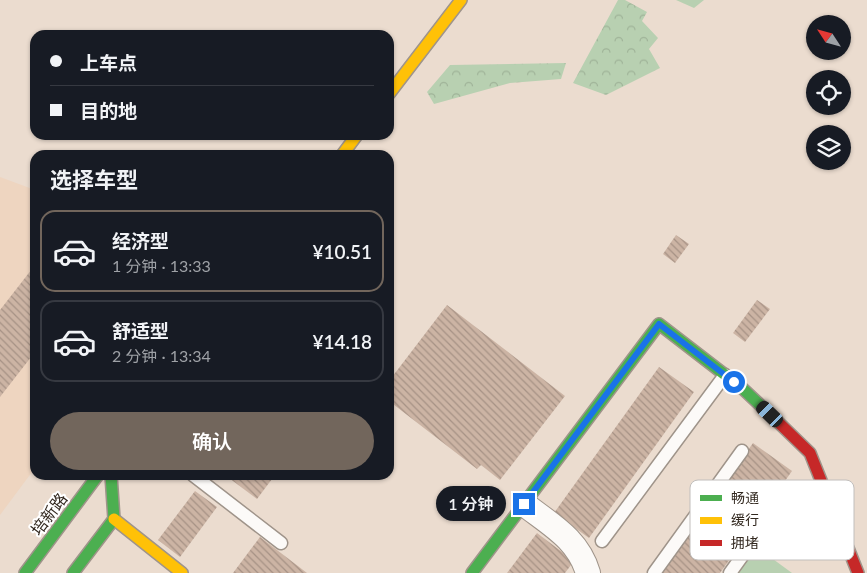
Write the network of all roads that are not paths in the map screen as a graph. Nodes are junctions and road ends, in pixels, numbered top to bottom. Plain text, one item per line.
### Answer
1 (461, 0) edge
2 (394, 87) edge
3 (725, 375) junction
4 (742, 451) dead end
5 (94, 480) edge
6 (111, 480) edge
7 (199, 480) edge
8 (721, 480) edge
9 (821, 480) edge
10 (524, 504) junction
11 (114, 519) junction
12 (690, 523) edge
13 (602, 541) dead end
14 (281, 543) dead end
15 (740, 560) edge
16 (853, 560) edge
17 (582, 569) edge
18 (25, 573) edge
19 (73, 573) edge
20 (182, 573) edge
21 (472, 573) edge
22 (654, 573) edge
23 (730, 573) edge
24 (858, 573) edge

1 - 2 main road
3 - 9 main road
3 - 10 main road
3 - 13 lane
4 - 8 lane
5 - 18 main road, 培新路
6 - 11 main road
7 - 14 lane
10 - 17 street
10 - 21 main road
11 - 19 main road
11 - 20 main road
12 - 22 lane
15 - 23 lane
16 - 24 main road

